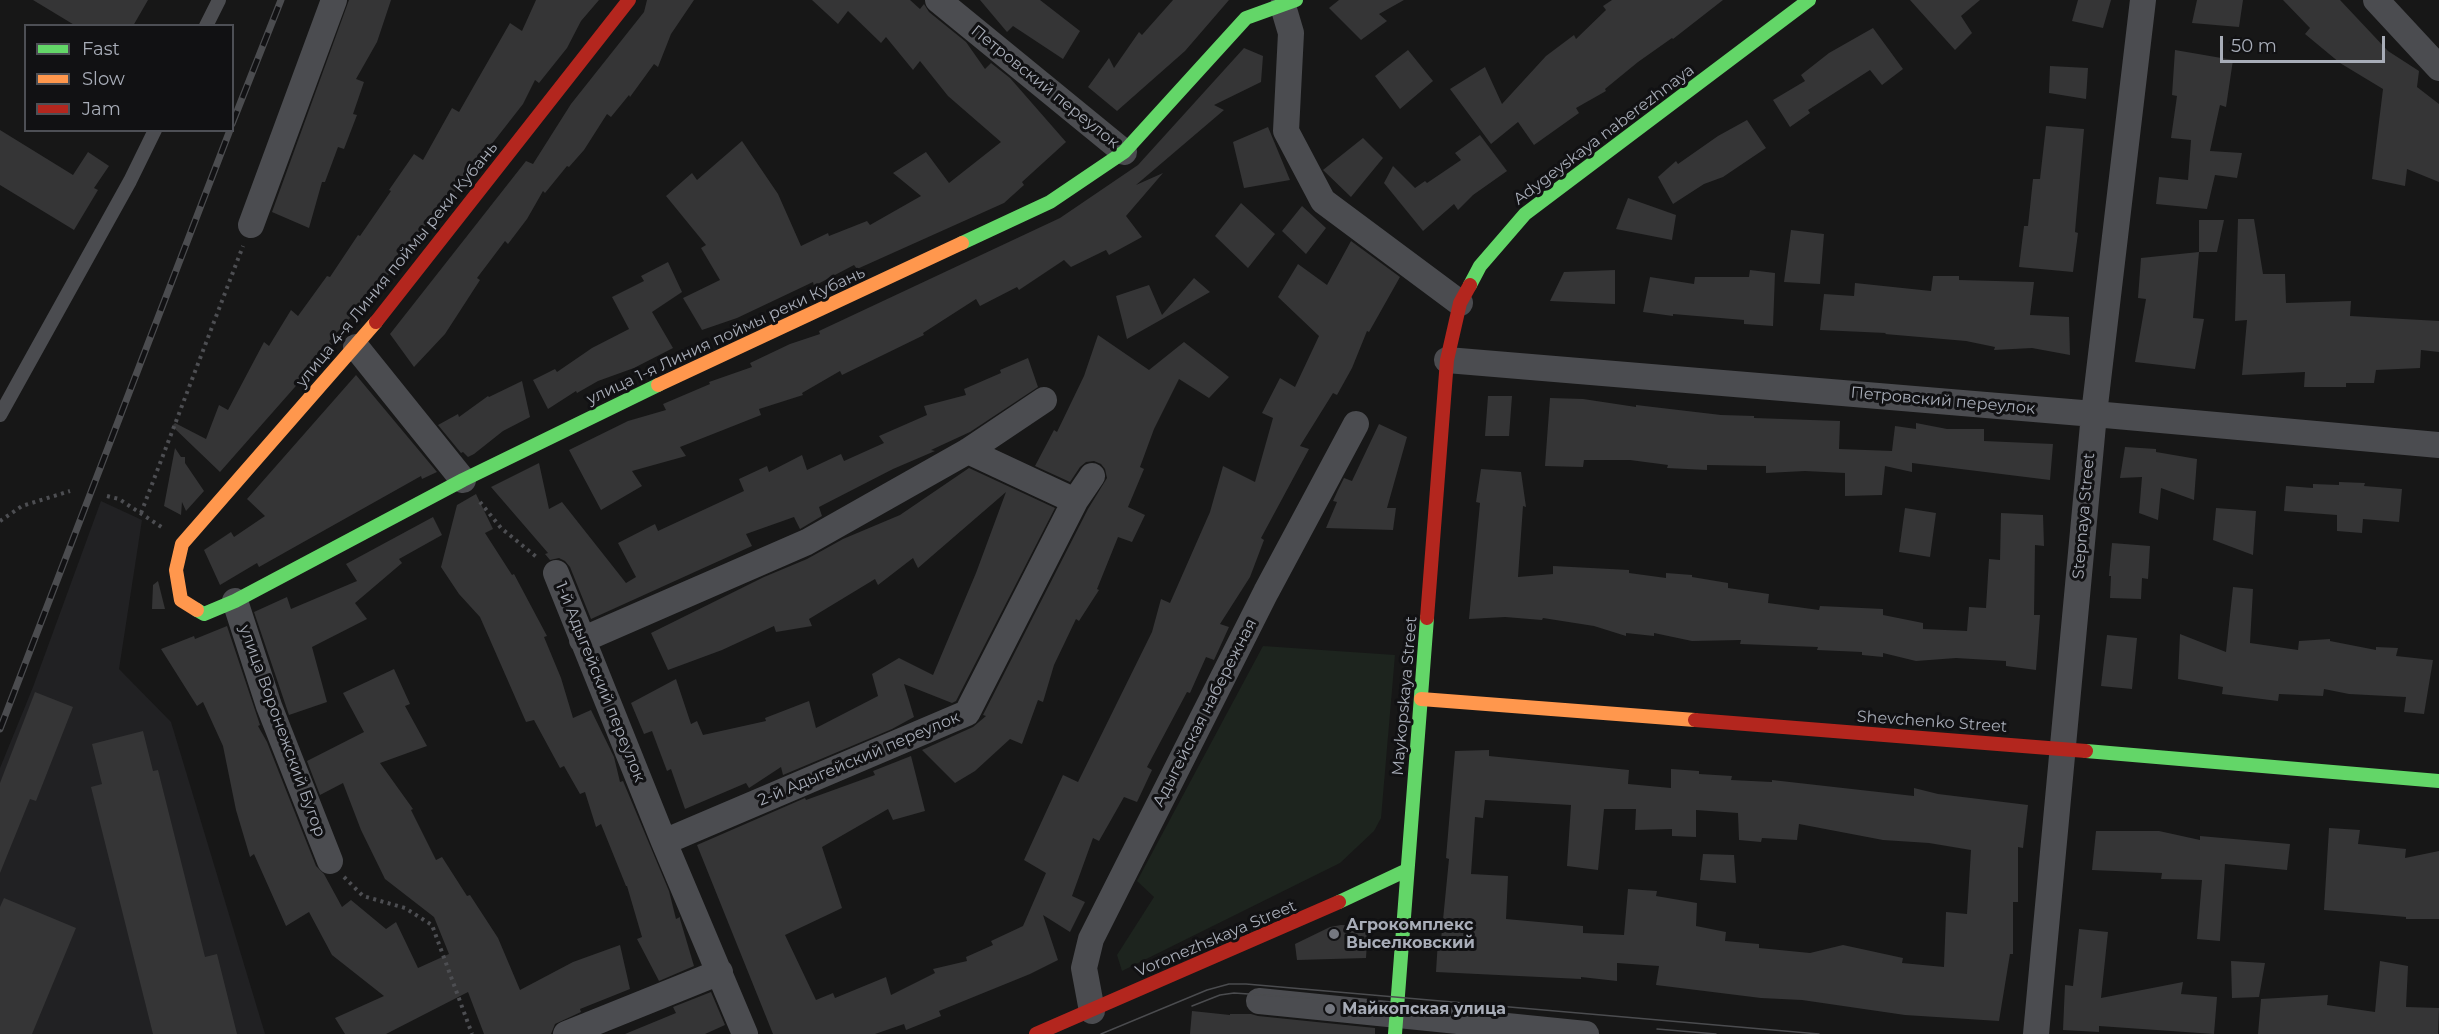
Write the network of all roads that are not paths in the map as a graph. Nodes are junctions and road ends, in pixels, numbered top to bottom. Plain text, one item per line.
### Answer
1 (219, 0) edge
2 (334, 0) edge
3 (629, 0) edge
4 (938, 0) edge
5 (1809, 0) edge
6 (2143, 0) edge
7 (2376, 0) edge
8 (1290, 3) edge
9 (207, 24) edge
10 (2439, 68) edge
11 (154, 132) edge
12 (1124, 152) junction
13 (250, 225) road end
14 (1460, 303) junction
15 (356, 346) junction
16 (1447, 360) junction
17 (1044, 400) dead end
18 (2094, 414) junction
19 (0, 415) edge
20 (1356, 424) dead end
21 (2439, 445) edge
22 (969, 451) junction
23 (1092, 476) dead end
24 (463, 480) junction
25 (1075, 501) junction
26 (182, 544) joint
27 (556, 573) road end
28 (235, 602) junction
29 (582, 640) junction
30 (1421, 699) junction
31 (2062, 749) junction
32 (2439, 781) edge
33 (664, 842) junction
34 (330, 861) road end
35 (1407, 870) junction
36 (720, 972) junction
37 (1259, 1001) dead end
38 (1092, 1011) junction
39 (1397, 1018) edge
40 (566, 1034) edge
41 (745, 1034) edge
42 (1036, 1034) edge
43 (1586, 1034) edge
44 (2036, 1034) edge

1 - 9 lane
2 - 13 street
3 - 15 street, улица 4-я Линия поймы реки Кубань
4 - 12 street, Петровский переулок
5 - 14 street, Adygeyskaya naberezhnaya
6 - 18 street, Stepnaya Street
7 - 10 street
8 - 12 street, улица 1-я Линия поймы реки Кубань
8 - 14 street
11 - 19 lane
12 - 24 street, улица 1-я Линия поймы реки Кубань
14 - 16 street, Adygeyskaya naberezhnaya
15 - 24 street
15 - 26 street, улица 4-я Линия поймы реки Кубань
16 - 18 street, Петровский переулок
16 - 30 street, Maykopskaya Street
17 - 22 street
18 - 21 street, Петровский переулок
18 - 31 street, Stepnaya Street
20 - 38 street, Адыгейская набережная
22 - 25 street
22 - 29 street
23 - 25 street, 2-й Адыгейский переулок
24 - 28 street, улица 1-я Линия поймы реки Кубань
25 - 33 street, 2-й Адыгейский переулок
26 - 28 street, улица 1-я Линия поймы реки Кубань
27 - 29 street, 1-й Адыгейский переулок
28 - 34 street, улица Воронежский Бугор
29 - 33 street, 1-й Адыгейский переулок
30 - 31 street, Shevchenko Street
30 - 35 street, Maykopskaya Street
31 - 32 street, Shevchenko Street
31 - 44 street, Stepnaya Street
33 - 36 street, 1-й Адыгейский переулок
35 - 38 street, Voronezhskaya Street
35 - 39 street, Maykopskaya Street
36 - 40 street
36 - 41 street, 1-й Адыгейский переулок
37 - 39 street
38 - 42 street, Voronezhskaya Street
39 - 43 street

